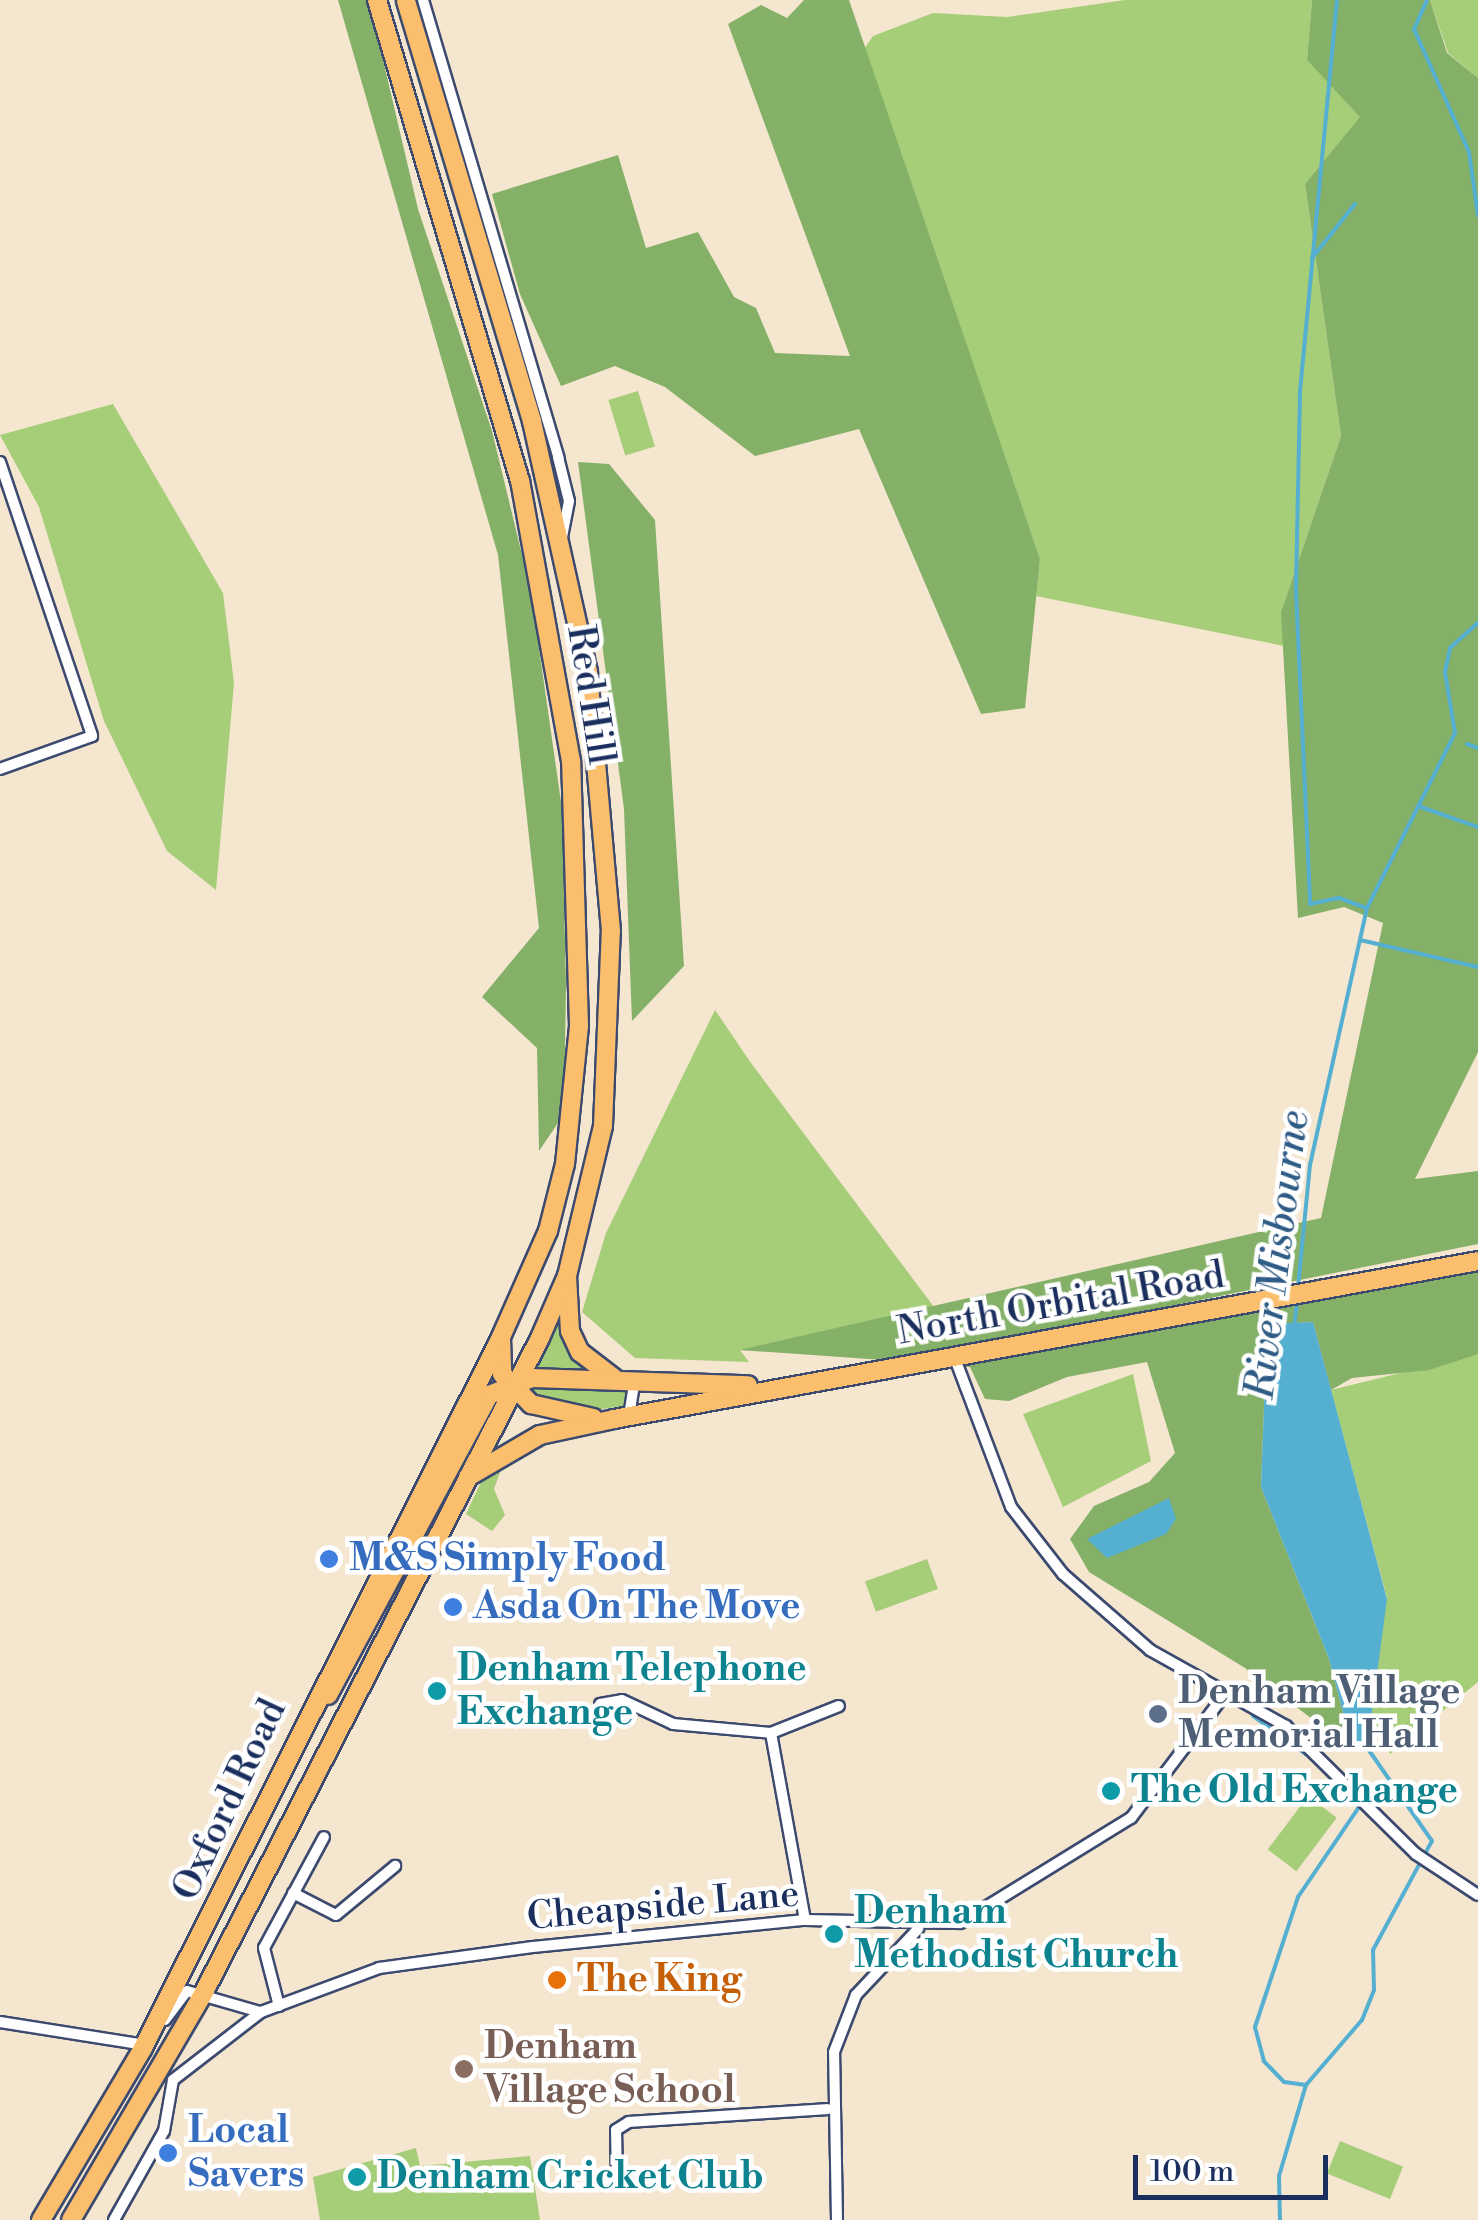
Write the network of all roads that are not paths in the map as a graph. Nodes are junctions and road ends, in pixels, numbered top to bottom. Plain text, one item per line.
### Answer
1 (377, 0) edge
2 (406, 0) edge
3 (423, 0) edge
4 (0, 462) edge
5 (562, 537) junction
6 (0, 769) edge
7 (1478, 1261) edge
8 (567, 1276) junction
9 (501, 1337) junction
10 (954, 1356) junction
11 (614, 1378) junction
12 (635, 1380) junction
13 (670, 1382) junction
14 (514, 1386) junction
15 (772, 1386) junction
16 (468, 1402) joint
17 (682, 1408) junction
18 (622, 1417) junction
19 (468, 1476) junction
20 (1226, 1694) junction
21 (600, 1704) dead end
22 (839, 1706) dead end
23 (771, 1733) junction
24 (282, 1768) junction
25 (324, 1836) dead end
26 (395, 1866) dead end
27 (293, 1893) junction
28 (1478, 1895) edge
29 (804, 1920) junction
30 (918, 1929) junction
31 (203, 1994) junction
32 (279, 2006) junction
33 (261, 2012) junction
34 (0, 2022) edge
35 (143, 2048) junction
36 (828, 2109) junction
37 (617, 2180) dead end
38 (41, 2220) edge
39 (71, 2220) edge
40 (114, 2220) edge
41 (836, 2220) edge

1 - 9 main road, Red Hill
2 - 5 main road, Red Hill
3 - 5 street, Red Hill
4 - 6 street
5 - 8 main road, Red Hill
7 - 10 main road, North Orbital Road
8 - 11 main road
8 - 14 main road, Red Hill
9 - 14 main road
9 - 16 main road, Red Hill
10 - 15 main road, North Orbital Road
10 - 20 street
11 - 12 main road, North Orbital Road
11 - 14 main road, North Orbital Road
12 - 13 main road, North Orbital Road
12 - 18 street
13 - 15 main road, North Orbital Road
13 - 17 street
14 - 18 main road
14 - 19 main road, Oxford Road
14 - 24 main road
15 - 17 main road, North Orbital Road
16 - 24 main road, Oxford Road
17 - 18 main road, North Orbital Road
18 - 19 main road, North Orbital Road
19 - 31 main road, Oxford Road
20 - 28 street
20 - 30 street, Cheapside Lane
21 - 23 street
22 - 23 street
23 - 29 street
24 - 35 main road, Oxford Road
25 - 27 street
26 - 27 street
27 - 32 street
29 - 30 street, Cheapside Lane
29 - 32 street, Cheapside Lane
30 - 36 street
31 - 33 street
31 - 35 street
31 - 39 main road, Oxford Road
32 - 33 street, Cheapside Lane
33 - 40 street, Cheapside Lane
34 - 35 street
35 - 38 main road, Oxford Road
36 - 37 street
36 - 41 street

